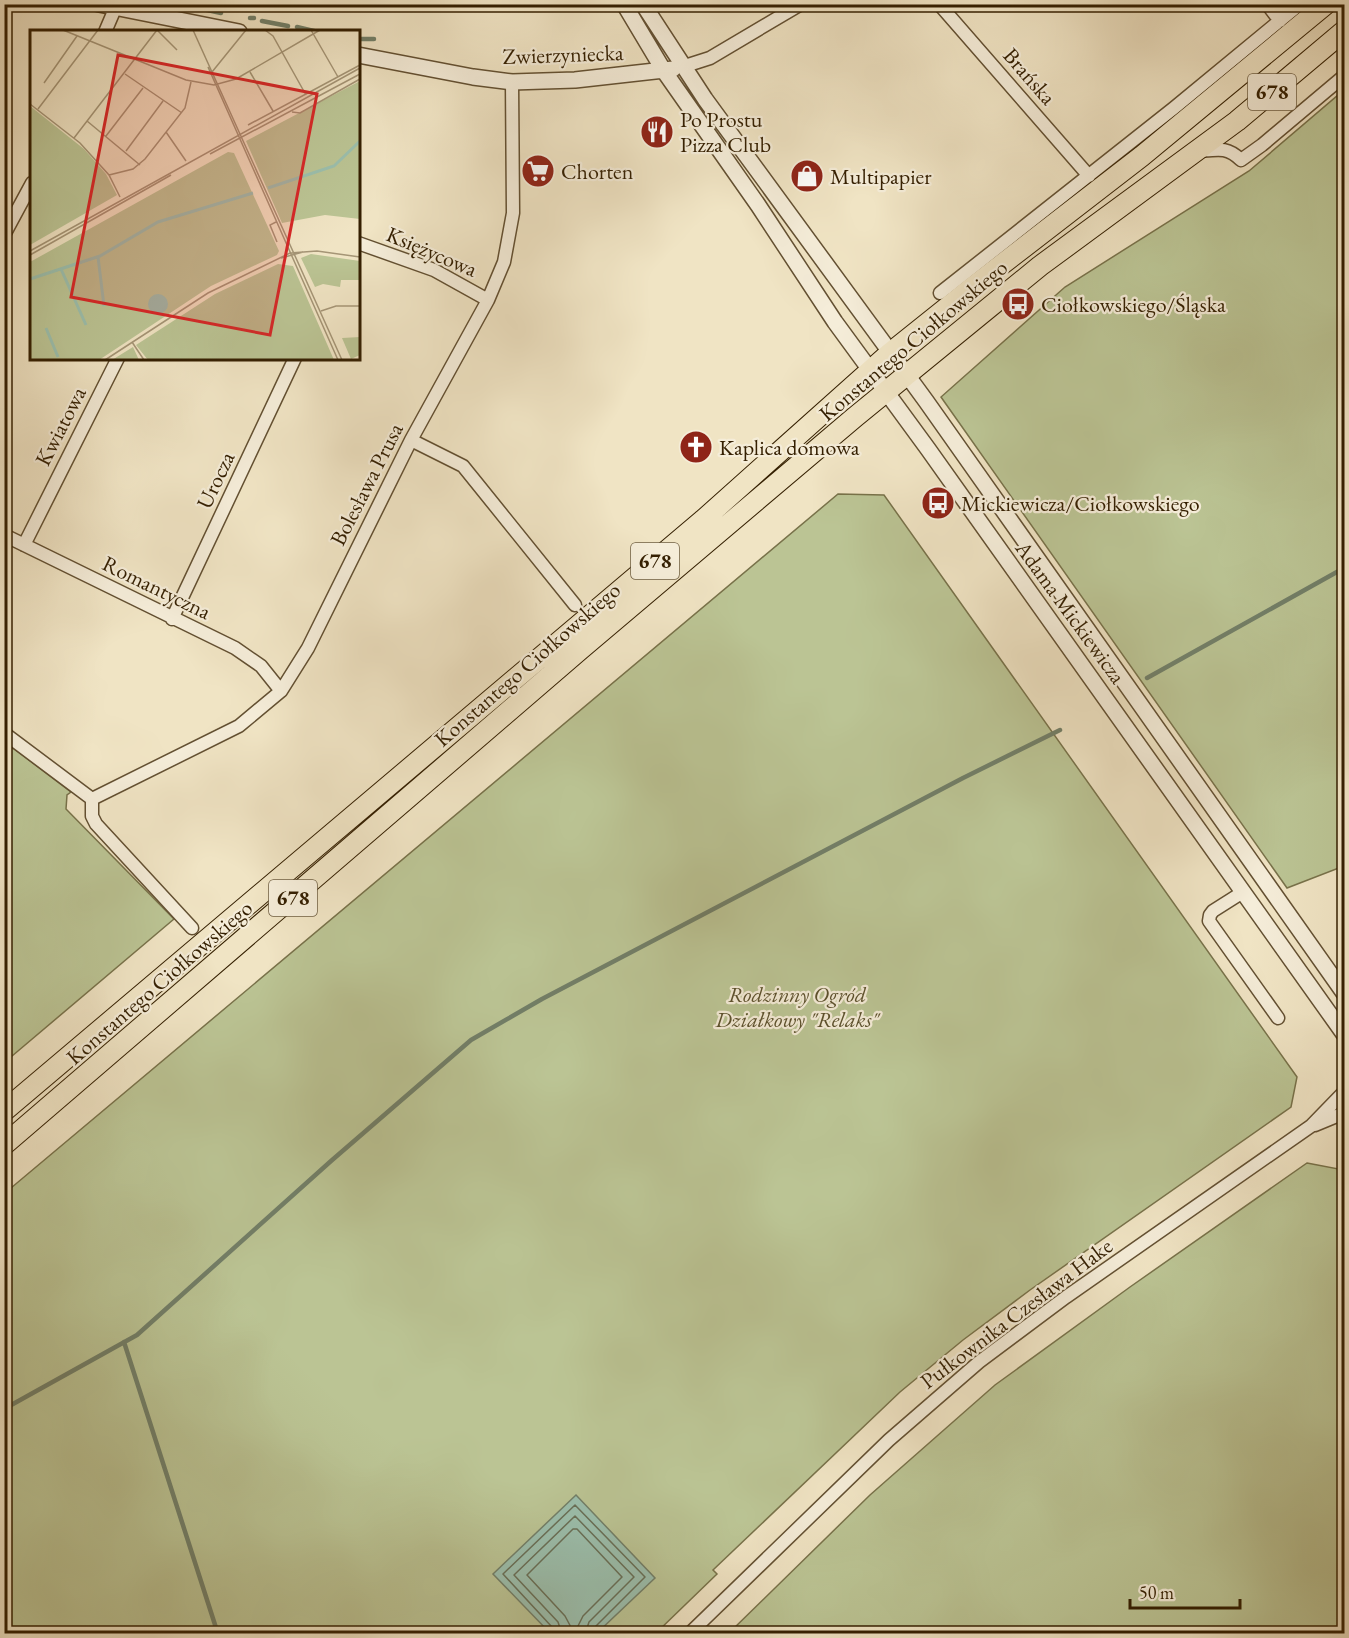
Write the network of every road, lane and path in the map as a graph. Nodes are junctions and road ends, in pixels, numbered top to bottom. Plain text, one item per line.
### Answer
1 (99, 4) edge
2 (624, 4) edge
3 (643, 4) edge
4 (801, 4) edge
5 (939, 4) edge
6 (1267, 4) edge
7 (1300, 4) edge
8 (1326, 4) edge
9 (116, 6) edge
10 (1280, 21) junction
11 (106, 30) edge
12 (230, 30) edge
13 (1344, 31) edge
14 (360, 55) edge
15 (685, 66) junction
16 (664, 71) junction
17 (1344, 76) edge
18 (512, 82) junction
19 (731, 133) junction
20 (716, 145) junction
21 (1197, 151) junction
22 (1142, 156) junction
23 (1089, 176) junction
24 (1156, 181) junction
25 (30, 187) edge
26 (4, 235) edge
27 (360, 244) edge
28 (488, 300) junction
29 (941, 302) junction
30 (855, 306) junction
31 (834, 322) junction
32 (964, 329) junction
33 (890, 353) junction
34 (117, 360) edge
35 (294, 360) edge
36 (869, 371) junction
37 (907, 376) junction
38 (886, 392) junction
39 (818, 416) junction
40 (948, 433) junction
41 (832, 437) junction
42 (411, 440) junction
43 (928, 449) junction
44 (4, 535) edge
45 (24, 545) junction
46 (575, 605) dead end
47 (172, 619) junction
48 (281, 691) junction
49 (4, 733) edge
50 (92, 799) junction
51 (1243, 892) junction
52 (192, 928) dead end
53 (1344, 993) edge
54 (1278, 1018) dead end
55 (1344, 1031) edge
56 (1344, 1092) edge
57 (4, 1111) edge
58 (1344, 1113) edge
59 (1311, 1126) junction
60 (4, 1145) edge
61 (689, 1634) edge

1 - 9 street
2 - 16 street, Adama Mickiewicza
3 - 15 street, Adama Mickiewicza
4 - 15 street
5 - 23 street, Brańska
6 - 10 street
7 - 10 street, Konstantego Ciołkowskiego
8 - 22 main road, Konstantego Ciołkowskiego / 678
9 - 11 street
9 - 12 street
10 - 23 street, Konstantego Ciołkowskiego
13 - 21 main road, Konstantego Ciołkowskiego / 678
14 - 18 street, Zwierzyniecka
15 - 16 street, Zwierzyniecka
15 - 19 street, Adama Mickiewicza
16 - 18 street, Zwierzyniecka
16 - 20 street, Adama Mickiewicza
17 - 21 street
18 - 28 street, Bolesława Prusa
19 - 20 street
19 - 30 street, Adama Mickiewicza
20 - 31 street, Adama Mickiewicza
21 - 24 main road, Konstantego Ciołkowskiego / 678
22 - 24 main road
22 - 29 main road, Konstantego Ciołkowskiego / 678
23 - 29 street, Konstantego Ciołkowskiego
24 - 32 main road, Konstantego Ciołkowskiego / 678
25 - 26 street
27 - 28 street, Księżycowa
28 - 42 street, Bolesława Prusa
29 - 32 main road
29 - 33 main road, Konstantego Ciołkowskiego / 678
30 - 31 street
30 - 33 street, Adama Mickiewicza
31 - 36 street, Adama Mickiewicza
32 - 37 main road, Konstantego Ciołkowskiego / 678
33 - 36 main road, Konstantego Ciołkowskiego / 678
33 - 37 street, Adama Mickiewicza
34 - 45 street, Kwiatowa
35 - 47 street, Urocza
36 - 38 street, Adama Mickiewicza
36 - 39 main road, Konstantego Ciołkowskiego / 678
37 - 38 main road, Konstantego Ciołkowskiego / 678
37 - 40 street, Adama Mickiewicza
38 - 41 main road, Konstantego Ciołkowskiego / 678
38 - 43 street, Adama Mickiewicza
39 - 41 main road
39 - 57 main road, Konstantego Ciołkowskiego / 678
40 - 43 street
40 - 53 street, Adama Mickiewicza
41 - 60 main road, Konstantego Ciołkowskiego / 678
42 - 46 street
42 - 48 street, Bolesława Prusa
43 - 51 street, Adama Mickiewicza
44 - 45 street, Romantyczna
45 - 47 street, Romantyczna
47 - 48 street, Romantyczna
48 - 50 street, Bolesława Prusa
49 - 50 street
50 - 52 street
51 - 54 street
51 - 55 street, Adama Mickiewicza
56 - 59 street, Pułkownika Czesława Hake
58 - 59 street, Pułkownika Czesława Hake
59 - 61 street, Pułkownika Czesława Hake

